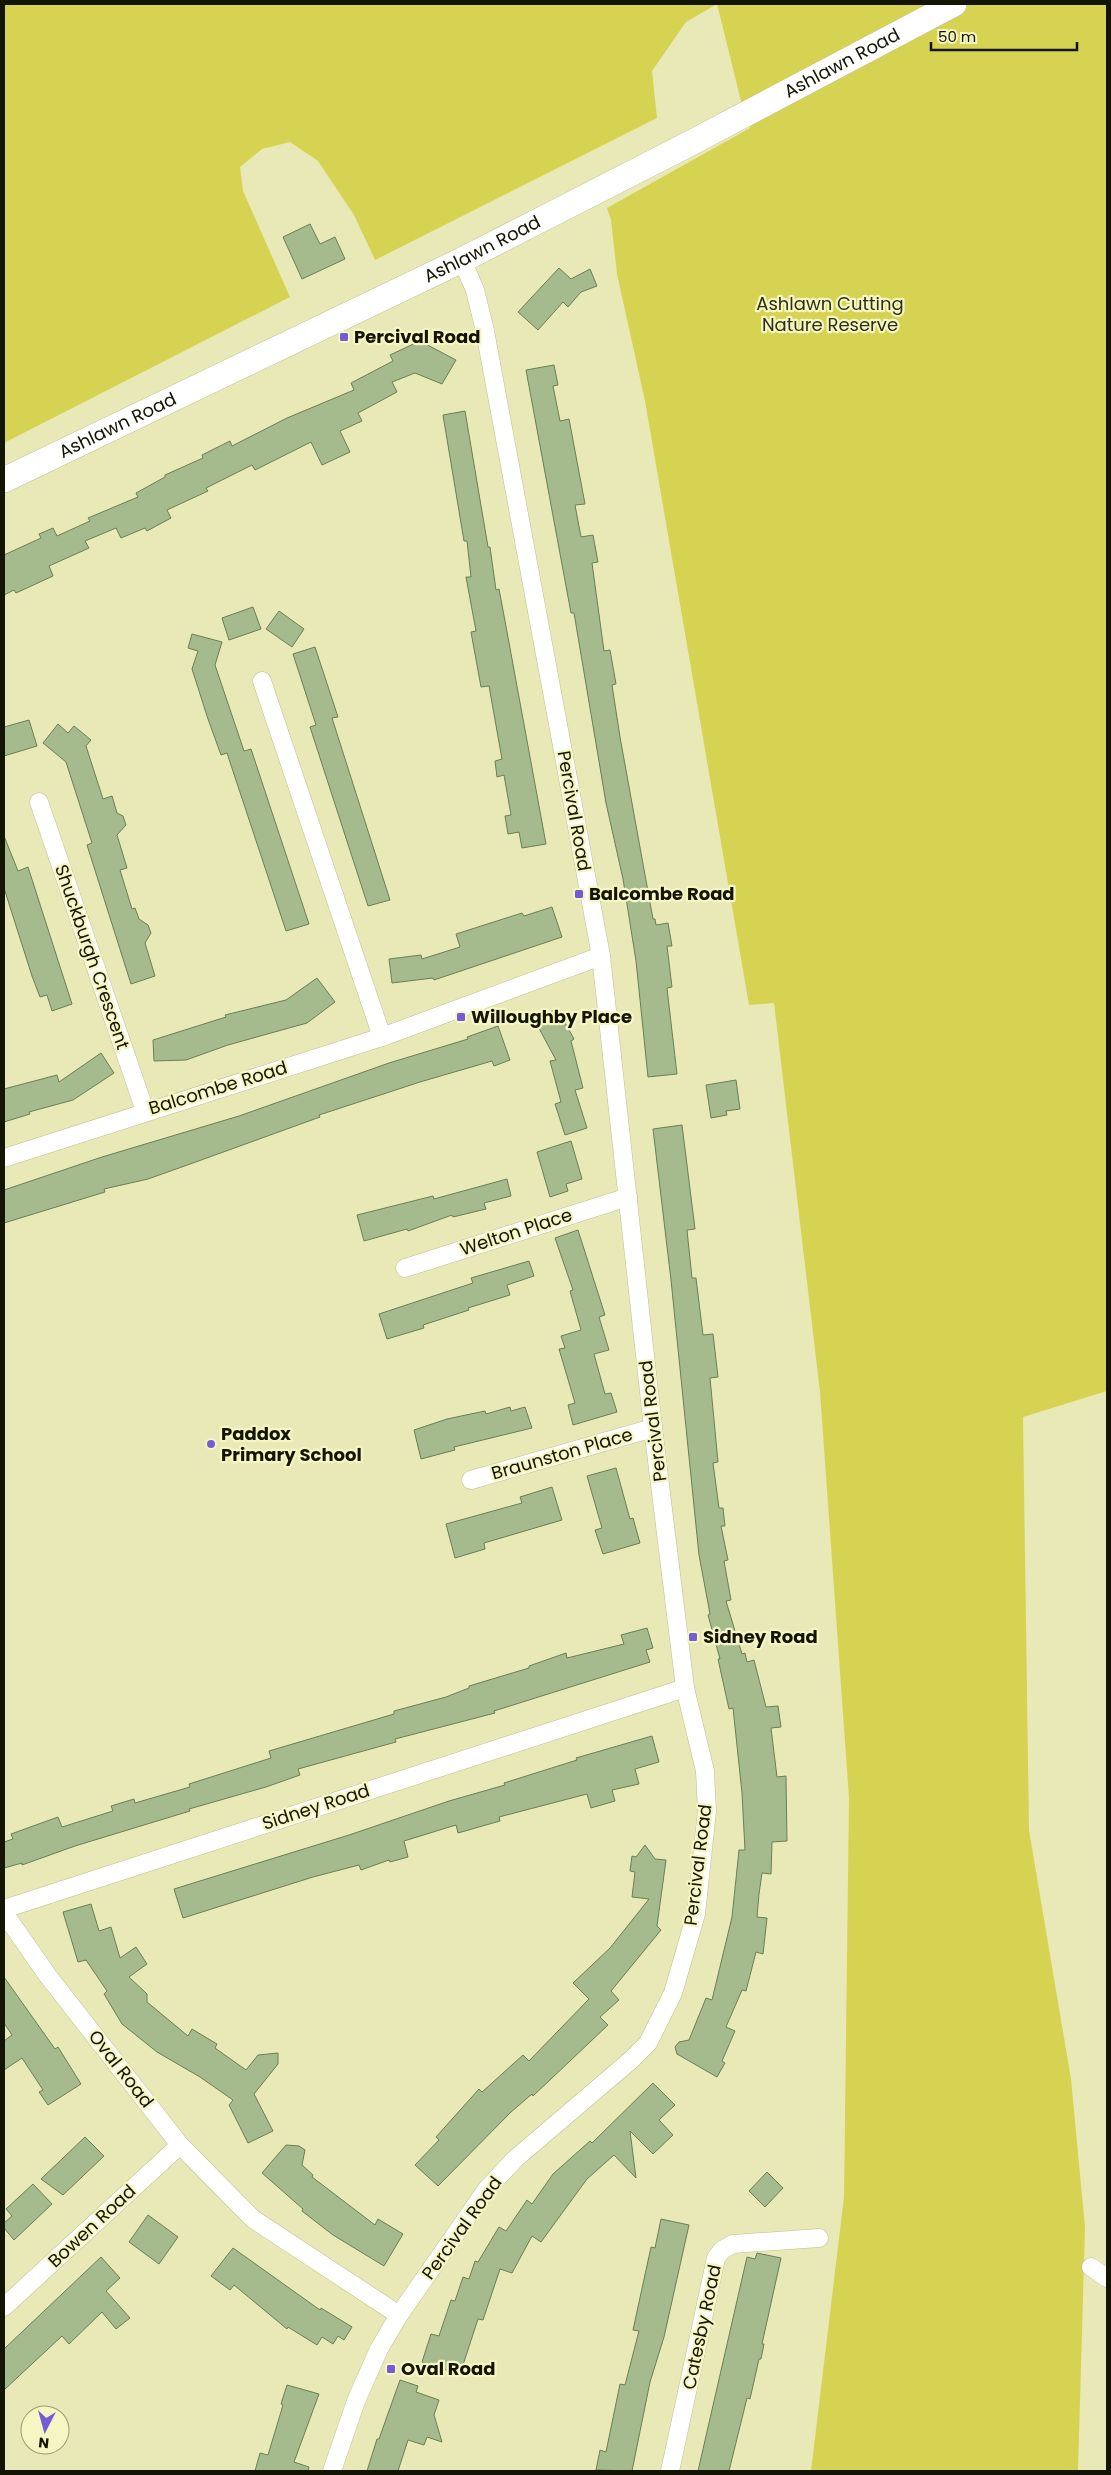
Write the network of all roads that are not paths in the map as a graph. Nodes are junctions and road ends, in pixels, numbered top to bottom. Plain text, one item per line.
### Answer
1 (954, 4) edge
2 (462, 260) junction
3 (4, 480) edge
4 (262, 681) dead end
5 (39, 802) dead end
6 (601, 956) junction
7 (382, 1037) junction
8 (145, 1111) junction
9 (4, 1158) edge
10 (628, 1197) junction
11 (405, 1268) dead end
12 (653, 1428) junction
13 (471, 1480) dead end
14 (685, 1688) junction
15 (4, 1909) edge
16 (4, 1913) edge
17 (180, 2145) junction
18 (819, 2238) dead end
19 (1091, 2267) dead end
20 (1107, 2278) edge
21 (4, 2307) edge
22 (399, 2315) junction
23 (332, 2471) edge
24 (670, 2471) edge

1 - 2 main road, Ashlawn Road
2 - 3 main road, Ashlawn Road
2 - 6 street, Percival Road
4 - 7 street
5 - 8 street, Shuckburgh Crescent
6 - 7 street, Balcombe Road
6 - 10 street, Percival Road
7 - 8 street, Balcombe Road
8 - 9 street, Balcombe Road
10 - 11 street, Welton Place
10 - 12 street, Percival Road
12 - 13 street, Braunston Place
12 - 14 street, Percival Road
14 - 15 street, Sidney Road
14 - 22 street, Percival Road
16 - 17 street, Oval Road
17 - 21 street, Bowen Road
17 - 22 street, Oval Road
18 - 24 street, Catesby Road
19 - 20 street
22 - 23 street, Percival Road

